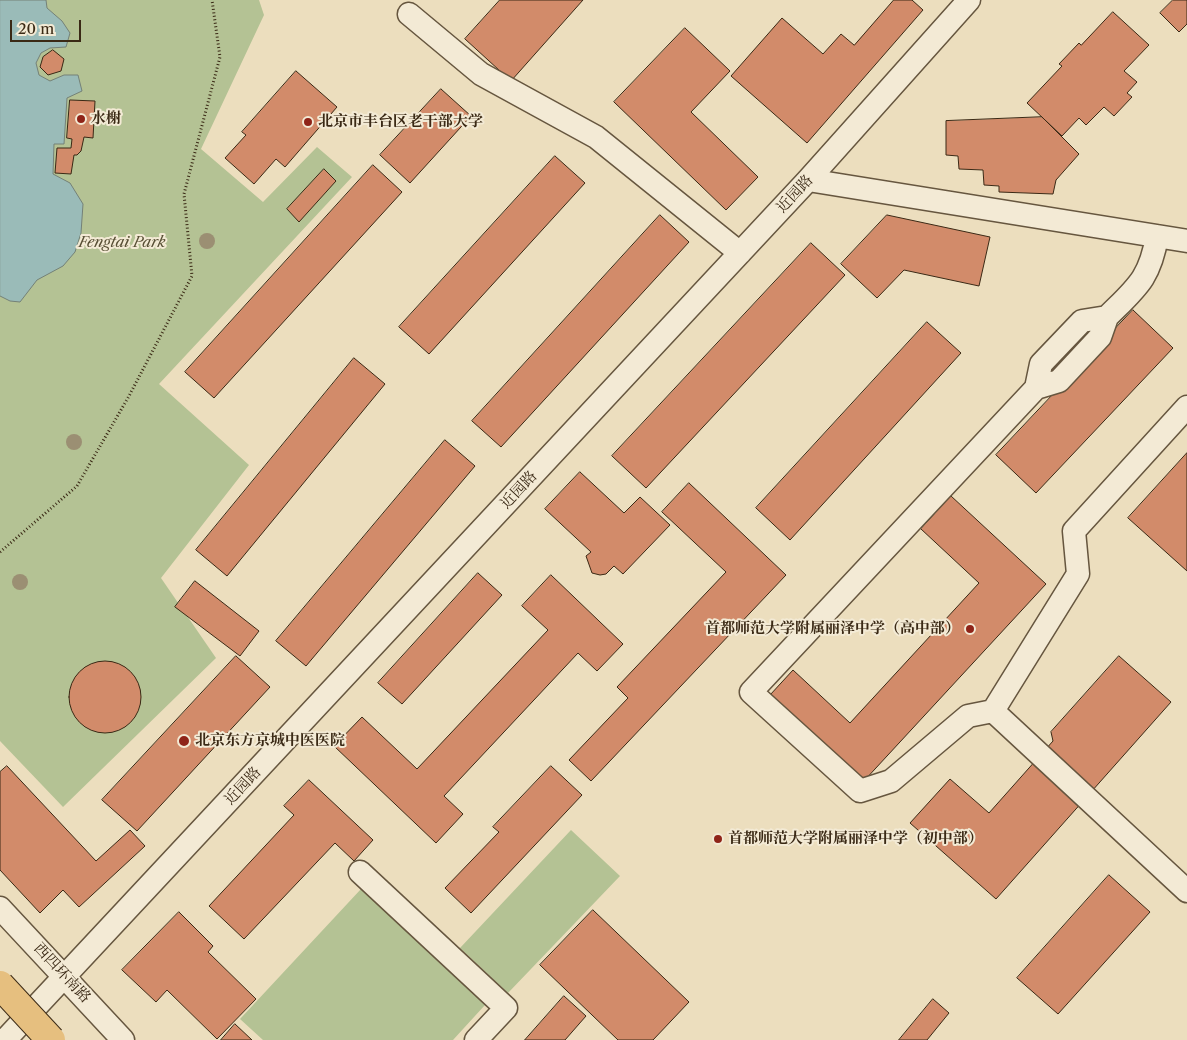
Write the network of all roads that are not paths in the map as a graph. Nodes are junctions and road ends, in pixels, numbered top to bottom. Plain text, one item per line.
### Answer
1 (969, 0) edge
2 (409, 14) dead end
3 (808, 180) junction
4 (1157, 236) junction
5 (1187, 241) edge
6 (740, 253) junction
7 (1187, 407) edge
8 (993, 711) junction
9 (360, 872) dead end
10 (1187, 891) edge
11 (0, 908) edge
12 (66, 977) junction
13 (0, 985) edge
14 (5, 1040) edge
15 (51, 1040) edge
16 (123, 1040) edge
17 (476, 1040) edge

1 - 3 street, 近园路
2 - 6 street
3 - 4 street
3 - 6 street, 近园路
4 - 5 street
4 - 8 street
6 - 12 street, 近园路
7 - 8 street
8 - 10 street
9 - 17 street
11 - 12 street, 西四环南路
12 - 14 street, 近园路
12 - 16 street, 西四环南路
13 - 15 highway, bridge

